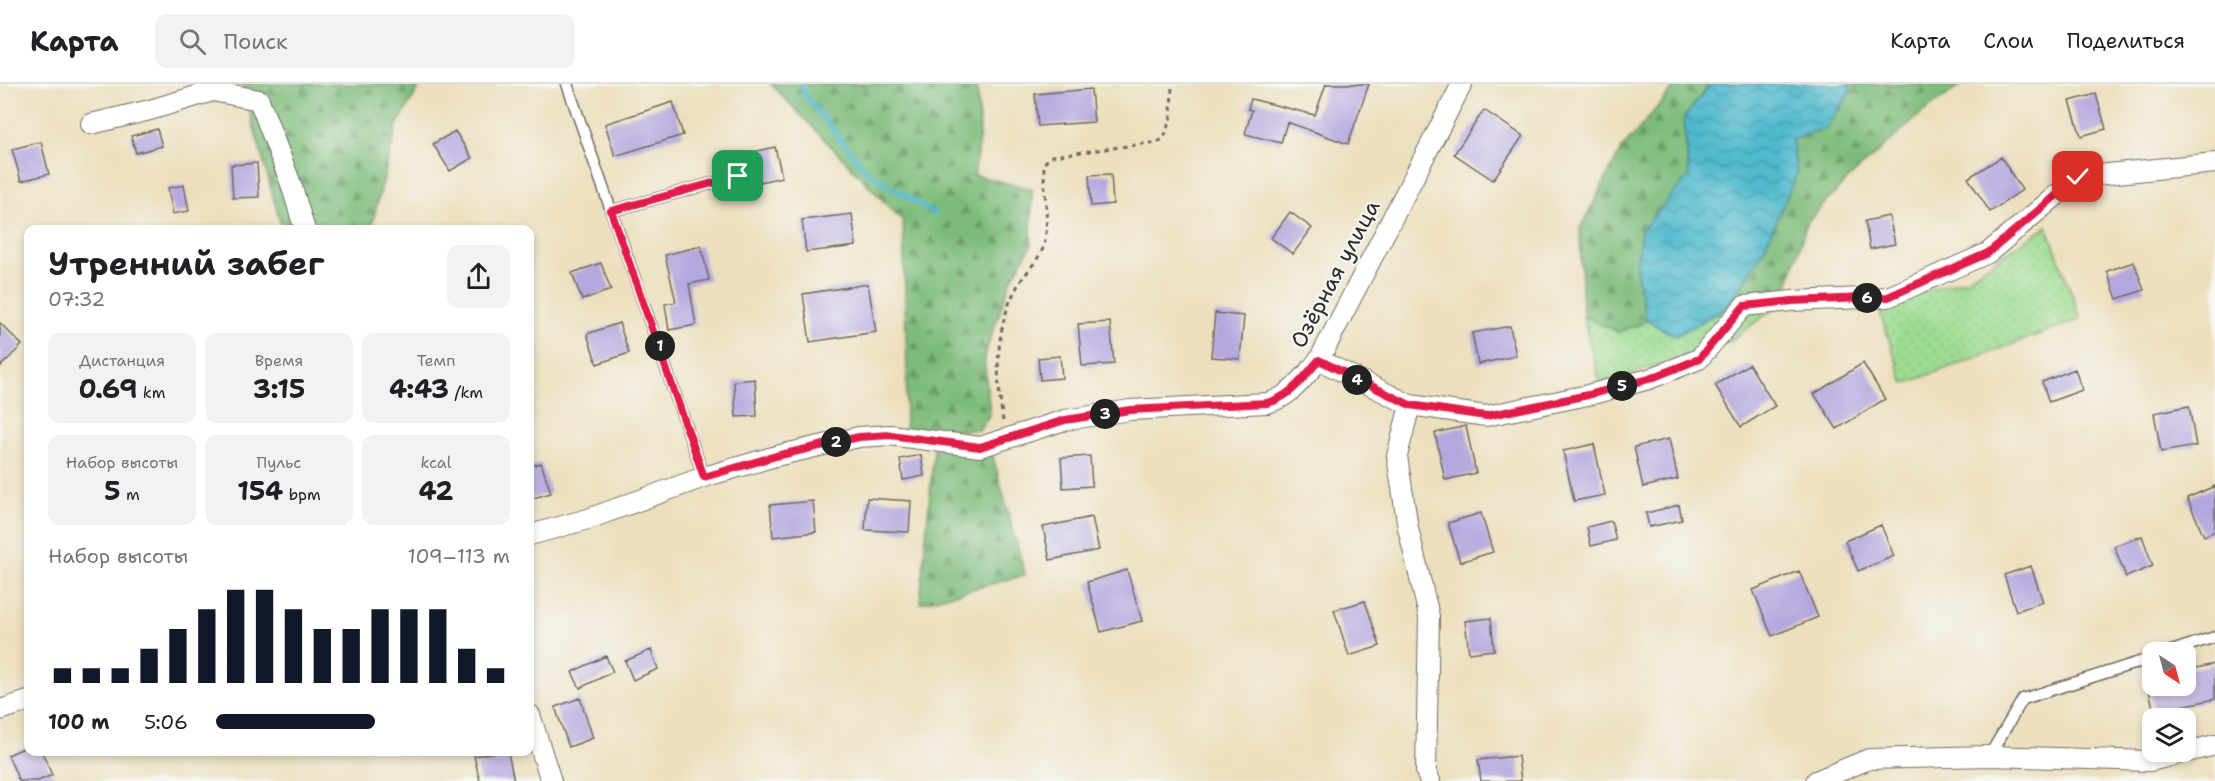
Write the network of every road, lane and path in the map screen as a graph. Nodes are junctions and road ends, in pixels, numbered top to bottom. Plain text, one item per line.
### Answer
1 (567, 84) edge
2 (1172, 84) edge
3 (1462, 84) edge
4 (91, 124) dead end
5 (2215, 163) edge
6 (738, 176) dead end
7 (611, 211) junction
8 (303, 225) edge
9 (1319, 360) junction
10 (1410, 405) junction
11 (1006, 439) junction
12 (704, 477) junction
13 (534, 534) edge
14 (2215, 637) edge
15 (2196, 643) edge
16 (2142, 661) edge
17 (24, 702) edge
18 (0, 710) edge
19 (534, 728) edge
20 (2215, 745) edge
21 (1989, 756) junction
22 (551, 781) edge
23 (1430, 781) edge
24 (1816, 781) edge

1 - 7 lane
2 - 11 path
3 - 9 street, Озёрная улица
4 - 8 street
5 - 10 street
6 - 7 lane
7 - 12 lane
9 - 10 street
9 - 11 street, Озёрная улица
10 - 23 street
11 - 12 street, Озёрная улица
12 - 13 street, Озёрная улица
14 - 15 lane
16 - 21 lane
17 - 18 street
19 - 22 street
20 - 21 street
21 - 24 street

